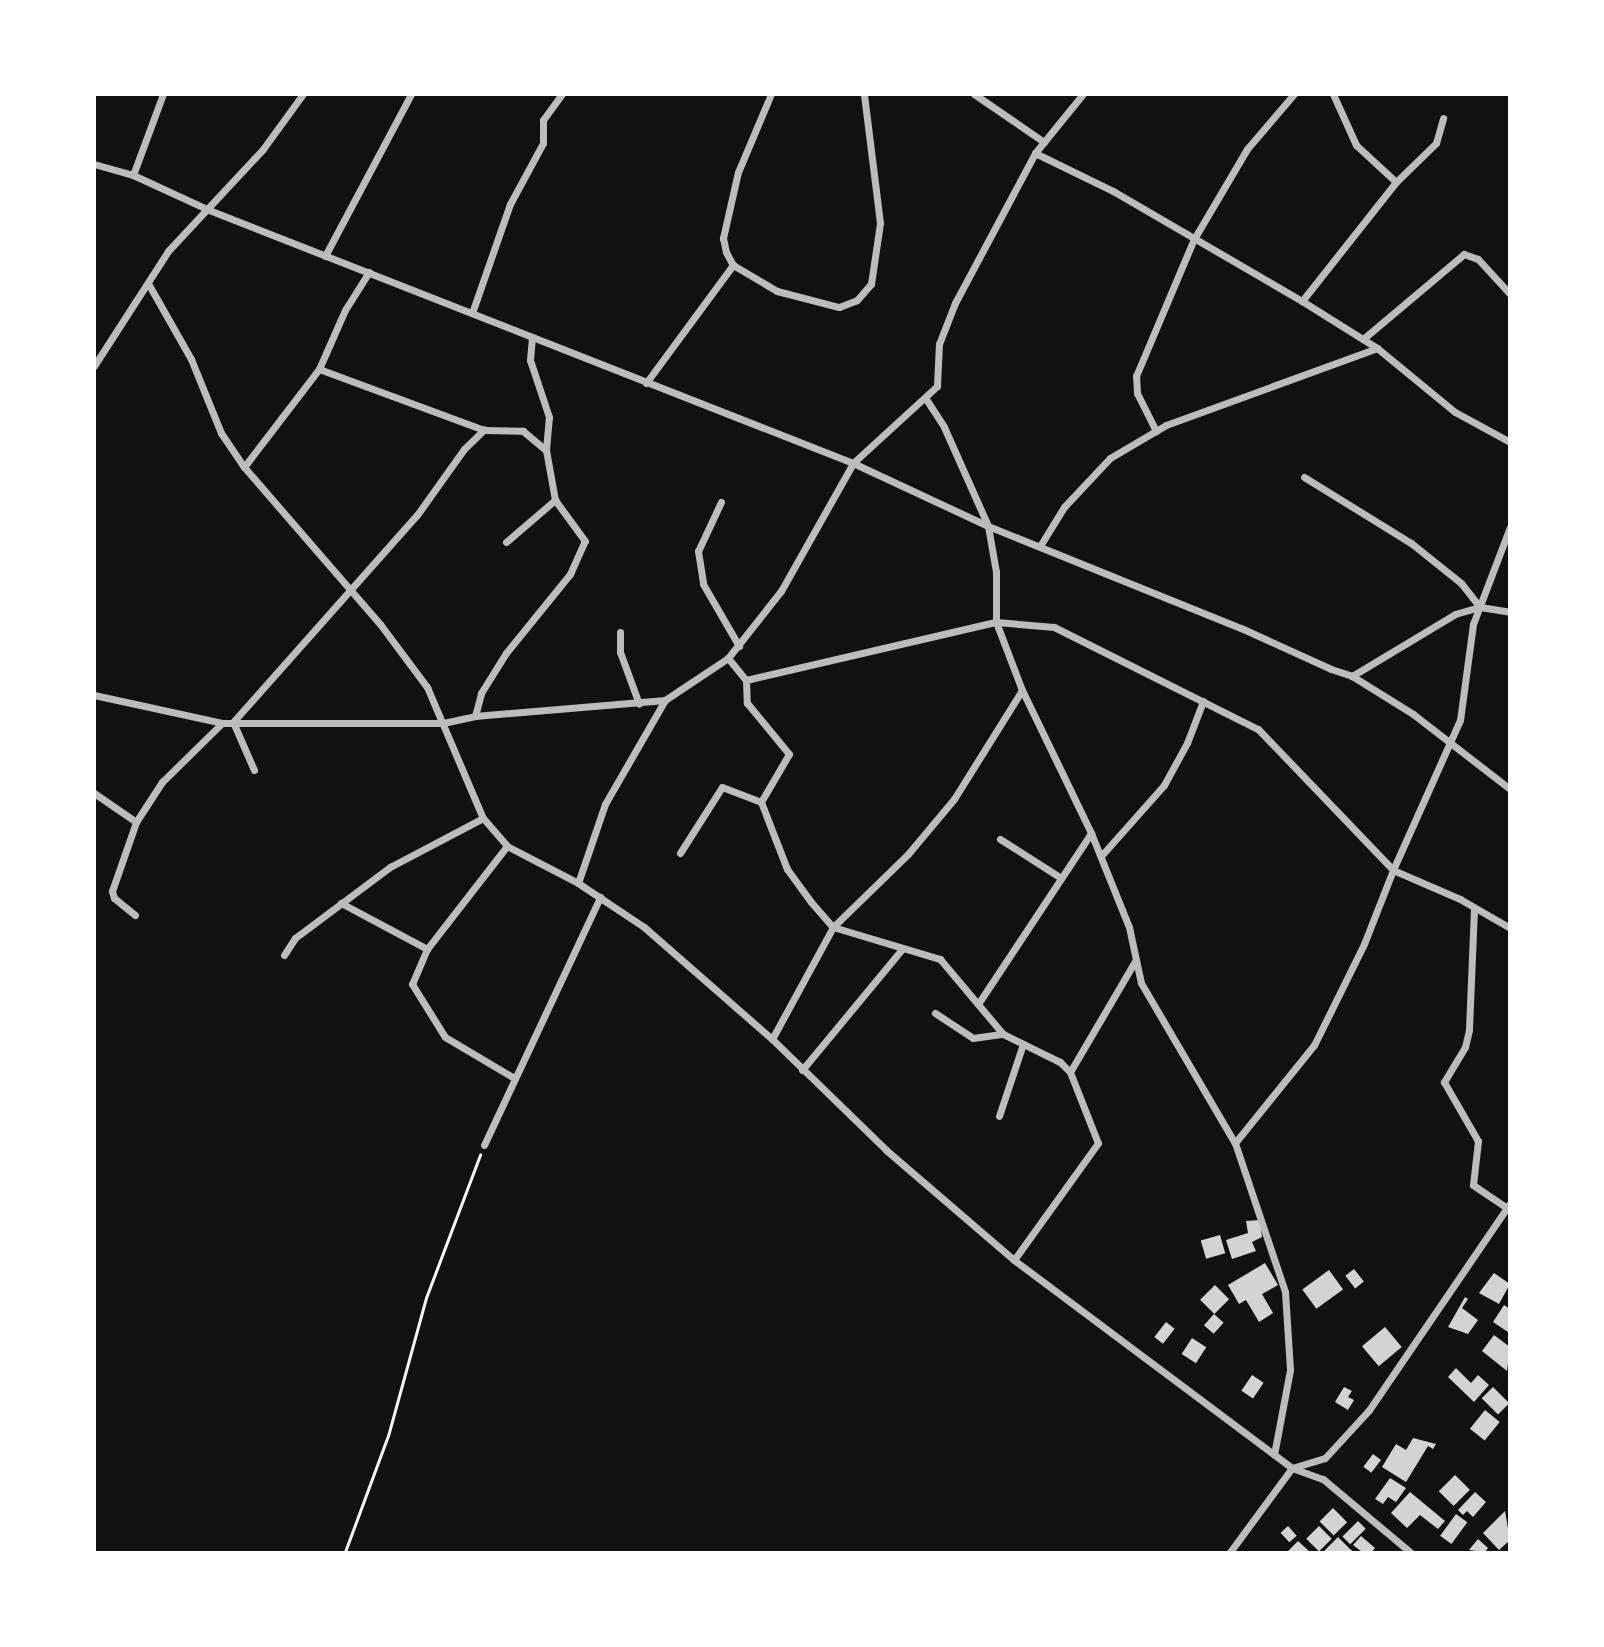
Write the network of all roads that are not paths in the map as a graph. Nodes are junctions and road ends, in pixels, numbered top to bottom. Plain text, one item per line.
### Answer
1 (163, 94) edge
2 (303, 94) edge
3 (411, 94) edge
4 (562, 94) edge
5 (771, 94) edge
6 (864, 94) edge
7 (974, 94) edge
8 (1083, 94) edge
9 (1294, 94) edge
10 (1333, 94) edge
11 (1443, 118) dead end
12 (1044, 142) junction
13 (1035, 153) junction
14 (94, 164) edge
15 (133, 175) junction
16 (1396, 182) junction
17 (209, 210) junction
18 (1194, 239) junction
19 (325, 256) junction
20 (733, 265) junction
21 (369, 272) junction
22 (149, 285) junction
23 (1510, 293) edge
24 (1302, 301) junction
25 (472, 313) junction
26 (532, 337) junction
27 (1363, 339) junction
28 (1377, 348) junction
29 (94, 366) edge
30 (319, 369) junction
31 (646, 383) junction
32 (926, 399) junction
33 (484, 430) junction
34 (1156, 431) junction
35 (1510, 442) edge
36 (546, 450) junction
37 (853, 463) junction
38 (244, 467) junction
39 (1304, 477) dead end
40 (555, 500) junction
41 (720, 502) dead end
42 (988, 526) junction
43 (1510, 527) edge
44 (506, 541) dead end
45 (1040, 546) junction
46 (349, 590) junction
47 (1480, 607) junction
48 (1510, 612) edge
49 (996, 622) junction
50 (620, 632) dead end
51 (739, 646) junction
52 (728, 658) junction
53 (1352, 676) junction
54 (746, 680) junction
55 (1022, 690) junction
56 (94, 695) edge
57 (665, 700) junction
58 (1203, 701) junction
59 (639, 704) junction
60 (475, 716) junction
61 (233, 722) junction
62 (222, 723) junction
63 (443, 723) junction
64 (1450, 746) junction
65 (254, 770) dead end
66 (1510, 789) edge
67 (94, 793) edge
68 (761, 802) junction
69 (483, 818) junction
70 (136, 822) junction
71 (1091, 833) junction
72 (1000, 839) dead end
73 (507, 846) junction
74 (680, 853) dead end
75 (1101, 856) junction
76 (1393, 870) junction
77 (1060, 878) junction
78 (578, 883) junction
79 (600, 897) junction
80 (341, 903) junction
81 (1475, 909) junction
82 (135, 915) dead end
83 (833, 927) junction
84 (1510, 928) edge
85 (427, 949) junction
86 (901, 949) junction
87 (284, 956) dead end
88 (1135, 961) junction
89 (978, 1004) junction
90 (935, 1013) dead end
91 (1003, 1034) junction
92 (772, 1039) junction
93 (1023, 1044) junction
94 (802, 1070) junction
95 (1070, 1072) junction
96 (514, 1078) junction
97 (999, 1116) dead end
98 (1235, 1143) junction
99 (484, 1145) road end
100 (1508, 1205) edge
101 (1014, 1260) junction
102 (1274, 1455) junction
103 (1292, 1468) junction
104 (1230, 1552) edge
105 (1410, 1552) edge

1 - 15 street
2 - 17 street
3 - 19 street
4 - 25 street
5 - 20 street
6 - 20 street
7 - 12 street
8 - 12 street
9 - 18 street
10 - 16 street
11 - 16 street
12 - 13 street
13 - 18 street
13 - 32 street
14 - 15 street
15 - 17 street
16 - 24 street
17 - 19 street
17 - 22 street
18 - 24 street
18 - 34 street
19 - 21 street
20 - 31 street
21 - 25 street
21 - 30 street
22 - 29 street
22 - 38 street
23 - 27 street
24 - 27 street
25 - 26 street
26 - 31 street
26 - 36 street
27 - 28 street
28 - 34 street
28 - 35 street
30 - 33 street
30 - 38 street
31 - 37 street
32 - 37 street
32 - 42 street
33 - 36 street
33 - 46 street
34 - 45 street
36 - 40 street
37 - 42 street
37 - 51 street
38 - 46 street
39 - 47 street
40 - 44 street
40 - 60 street
41 - 51 street
42 - 45 street
42 - 49 street
43 - 47 street
45 - 53 street
46 - 61 street
46 - 63 street
47 - 48 street
47 - 53 street
47 - 64 street
49 - 54 street
49 - 55 street
49 - 58 street
50 - 59 street
51 - 52 street
52 - 54 street
52 - 57 street
53 - 64 street
54 - 68 street
55 - 71 street
55 - 83 street
56 - 62 street
57 - 59 street
57 - 78 street
58 - 75 street
58 - 76 street
59 - 60 street
60 - 63 street
61 - 62 street
61 - 63 street
61 - 65 street
62 - 70 street
63 - 69 street
64 - 66 street
64 - 76 street
67 - 70 street
68 - 74 street
68 - 83 street
69 - 73 street
69 - 80 street
70 - 82 street
71 - 75 street
71 - 77 street
72 - 77 street
73 - 78 street
73 - 85 street
75 - 88 street
76 - 81 street
76 - 98 street
77 - 89 street
78 - 79 street
79 - 92 street
79 - 96 street
80 - 85 street
80 - 87 street
81 - 84 street
81 - 100 street
83 - 86 street
83 - 92 street
85 - 96 street
86 - 89 street
86 - 94 street
88 - 95 street
88 - 98 street
89 - 91 street
90 - 91 street
91 - 93 street
92 - 94 street
93 - 95 street
93 - 97 street
94 - 101 street
95 - 101 street
96 - 99 street
98 - 102 street
100 - 103 street
101 - 102 street
102 - 103 street
103 - 104 street
103 - 105 street

